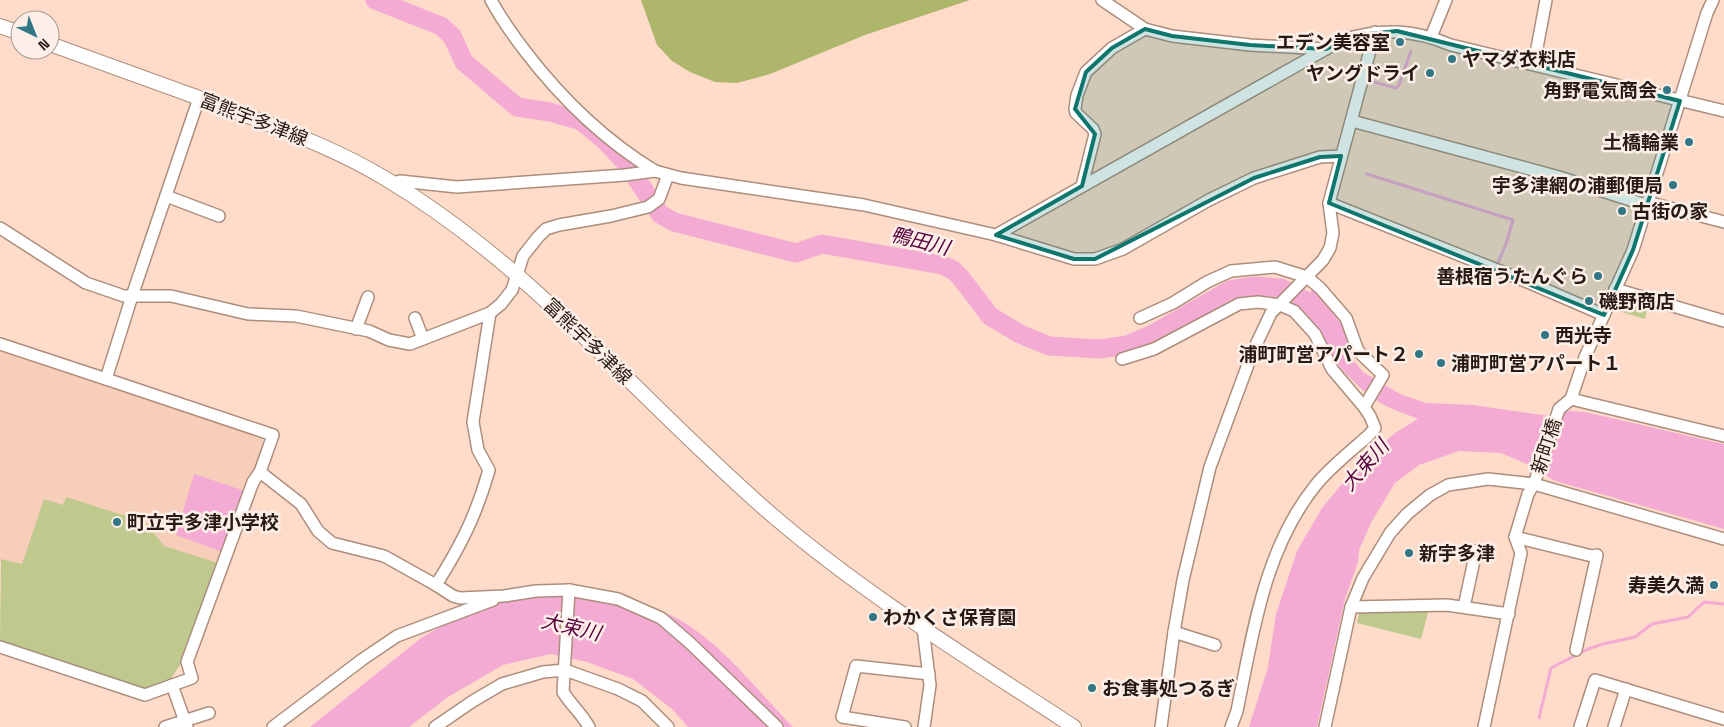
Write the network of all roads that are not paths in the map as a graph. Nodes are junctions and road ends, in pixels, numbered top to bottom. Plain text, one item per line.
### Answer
1 (491, 0) edge
2 (1102, 0) edge
3 (1446, 0) edge
4 (1546, 0) edge
5 (1713, 0) edge
6 (1145, 29) junction
7 (1375, 32) junction
8 (1431, 37) junction
9 (60, 48) edge
10 (1326, 49) junction
11 (1534, 64) junction
12 (199, 98) junction
13 (1680, 101) junction
14 (1724, 111) edge
15 (1352, 122) junction
16 (1341, 156) junction
17 (655, 171) junction
18 (668, 175) junction
19 (392, 183) junction
20 (1082, 186) junction
21 (166, 196) junction
22 (1329, 203) junction
23 (1647, 204) junction
24 (219, 216) dead end
25 (1724, 222) edge
26 (0, 228) edge
27 (996, 235) junction
28 (517, 274) junction
29 (1307, 277) junction
30 (1615, 289) junction
31 (132, 296) junction
32 (368, 297) dead end
33 (1280, 305) junction
34 (490, 313) junction
35 (1604, 315) junction
36 (415, 318) dead end
37 (1140, 318) dead end
38 (1724, 321) edge
39 (356, 329) junction
40 (424, 339) junction
41 (0, 344) edge
42 (1122, 359) dead end
43 (106, 379) junction
44 (1571, 399) junction
45 (1364, 407) junction
46 (1724, 436) edge
47 (260, 472) junction
48 (1534, 484) junction
49 (1515, 537) junction
50 (1724, 538) edge
51 (1476, 551) dead end
52 (436, 584) junction
53 (569, 591) junction
54 (504, 596) junction
55 (1351, 607) junction
56 (1464, 607) junction
57 (1509, 614) junction
58 (923, 628) junction
59 (1174, 632) junction
60 (1215, 645) dead end
61 (0, 647) edge
62 (1576, 650) dead end
63 (565, 666) junction
64 (929, 674) junction
65 (172, 685) junction
66 (1626, 689) junction
67 (209, 713) dead end
68 (1724, 719) edge
69 (186, 724) edge
70 (165, 727) edge
71 (273, 727) edge
72 (435, 727) edge
73 (589, 727) edge
74 (668, 727) edge
75 (777, 727) edge
76 (905, 727) edge
77 (923, 727) edge
78 (1074, 727) edge
79 (1161, 727) edge
80 (1231, 727) edge
81 (1325, 727) edge
82 (1484, 727) edge
83 (1580, 727) edge
84 (1614, 727) edge

1 - 17 street
2 - 6 street
3 - 8 street
4 - 11 street
5 - 13 street
6 - 10 street
6 - 20 street
7 - 8 street
7 - 10 street
7 - 15 street
8 - 11 street
9 - 12 main road, 富熊宇多津線
10 - 20 street
11 - 13 street
12 - 19 main road, 富熊宇多津線
12 - 21 street
13 - 14 street
13 - 23 street
15 - 16 street
15 - 23 street
16 - 22 street
16 - 27 street
17 - 18 street
17 - 19 street
18 - 27 street
18 - 28 street
19 - 28 main road, 富熊宇多津線
20 - 27 street
21 - 24 street
21 - 31 street
22 - 29 street
22 - 35 street
23 - 25 street
23 - 30 street
26 - 31 street
28 - 34 street
28 - 58 main road, 富熊宇多津線
29 - 33 street
29 - 37 street
29 - 45 street
30 - 35 street
30 - 38 street
31 - 39 street
31 - 43 street
32 - 39 street
33 - 42 street
33 - 45 street
33 - 59 street
34 - 40 street
34 - 52 street
35 - 44 street
36 - 40 street
39 - 40 street
41 - 43 street
43 - 47 street
44 - 46 street
44 - 48 street, 新町橋
45 - 80 street
47 - 52 street
47 - 65 street
48 - 49 street, 新町橋
48 - 50 street
48 - 55 street
49 - 57 street
49 - 62 street
51 - 56 street
52 - 54 street
53 - 54 street
53 - 63 street
53 - 75 street
54 - 71 street
55 - 56 street
55 - 81 street
56 - 57 street
57 - 82 street
58 - 64 street
58 - 78 main road, 富熊宇多津線
59 - 60 street
59 - 79 street
61 - 65 street
63 - 72 street
63 - 73 street
63 - 74 street
64 - 76 street
64 - 77 street
65 - 69 street
66 - 68 street
66 - 83 street
66 - 84 street
67 - 69 street
69 - 70 street

